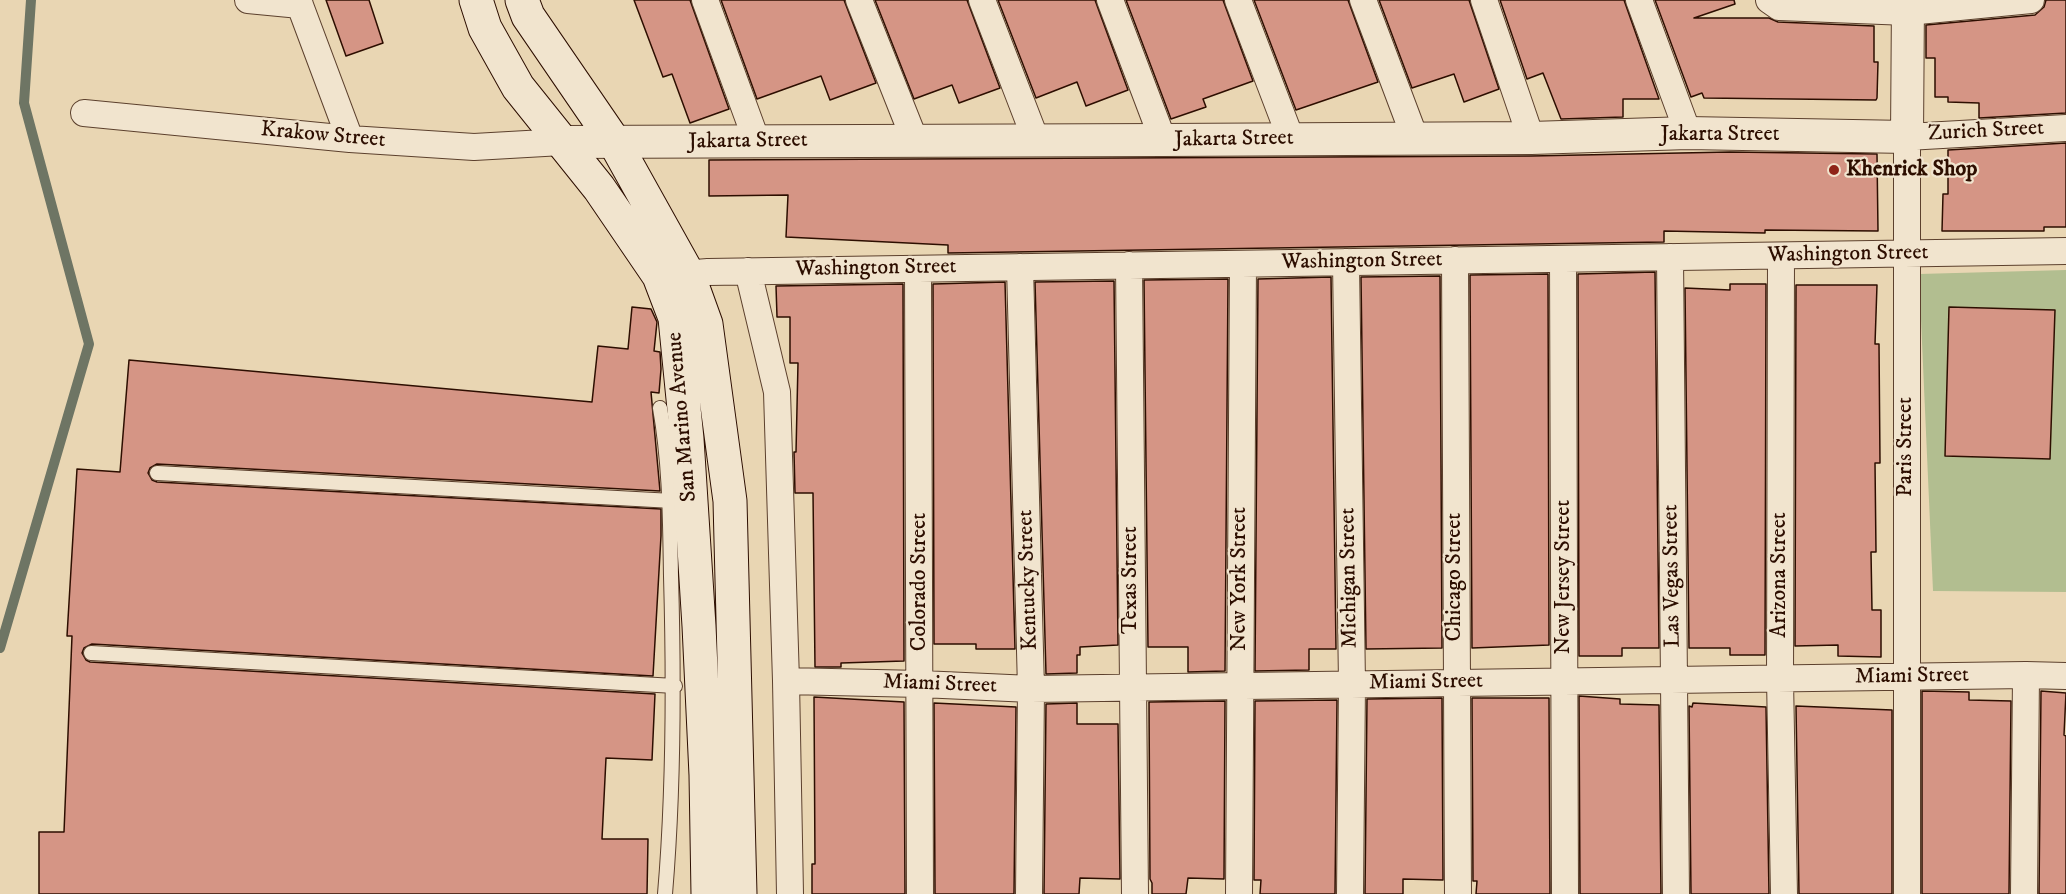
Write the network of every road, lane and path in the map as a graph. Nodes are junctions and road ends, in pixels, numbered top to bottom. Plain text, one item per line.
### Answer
1 (248, 0) edge
2 (476, 0) edge
3 (522, 0) edge
4 (705, 0) edge
5 (859, 0) edge
6 (982, 0) edge
7 (1110, 0) edge
8 (1238, 0) edge
9 (1363, 0) edge
10 (1484, 0) edge
11 (1639, 0) edge
12 (1769, 0) edge
13 (2031, 0) edge
14 (299, 2) edge
15 (1908, 6) edge
16 (84, 113) dead end
17 (2066, 128) edge
18 (1688, 133) junction
19 (1906, 137) junction
20 (1414, 138) junction
21 (1532, 138) junction
22 (350, 139) junction
23 (1291, 139) junction
24 (1036, 140) junction
25 (1163, 140) junction
26 (915, 141) junction
27 (562, 142) junction
28 (758, 142) junction
29 (615, 143) junction
30 (2066, 251) edge
31 (1781, 255) junction
32 (1906, 255) junction
33 (1670, 257) junction
34 (1563, 259) junction
35 (1455, 260) junction
36 (1346, 262) junction
37 (1243, 264) junction
38 (1129, 265) junction
39 (1020, 267) junction
40 (918, 269) junction
41 (748, 272) junction
42 (674, 275) junction
43 (660, 408) dead end
44 (157, 473) dead end
45 (680, 501) junction
46 (91, 653) dead end
47 (2026, 675) junction
48 (2066, 676) edge
49 (1906, 677) junction
50 (1780, 679) junction
51 (1674, 680) junction
52 (786, 681) junction
53 (1565, 681) junction
54 (1455, 683) junction
55 (921, 684) junction
56 (1352, 684) junction
57 (688, 686) junction
58 (736, 686) junction
59 (1239, 686) junction
60 (1132, 687) junction
61 (1031, 689) junction
62 (665, 894) edge
63 (708, 894) edge
64 (740, 894) edge
65 (790, 894) edge
66 (920, 894) edge
67 (1029, 894) edge
68 (1135, 894) edge
69 (1239, 894) edge
70 (1350, 894) edge
71 (1458, 894) edge
72 (1565, 894) edge
73 (1676, 894) edge
74 (1784, 894) edge
75 (1907, 894) edge
76 (2025, 894) edge

1 - 14 street
2 - 27 main road, San Marino Avenue
3 - 29 main road, San Marino Avenue
4 - 28 street
5 - 26 street
6 - 24 street
7 - 25 street
8 - 23 street
9 - 20 street
10 - 21 street
11 - 18 street
12 - 15 street
13 - 15 street
14 - 22 street
15 - 19 street, Paris Street
16 - 22 street, Krakow Street
17 - 19 street, Zurich Street
18 - 19 street, Jakarta Street
18 - 21 street, Jakarta Street
19 - 32 street, Paris Street
20 - 21 street, Jakarta Street
20 - 23 street, Jakarta Street
22 - 27 street, Krakow Street
23 - 25 street, Jakarta Street
24 - 25 street, Jakarta Street
24 - 26 street, Jakarta Street
26 - 28 street, Jakarta Street
27 - 29 street, Jakarta Street
27 - 42 main road, San Marino Avenue
28 - 29 street, Jakarta Street
29 - 42 main road, San Marino Avenue
30 - 32 street, Washington Street
31 - 32 street, Washington Street
31 - 33 street, Washington Street
31 - 50 street, Arizona Street
32 - 49 street, Paris Street
33 - 34 street, Washington Street
33 - 51 street, Las Vegas Street
34 - 35 street, Washington Street
34 - 53 street, New Jersey Street
35 - 36 street, Washington Street
35 - 54 street, Chicago Street
36 - 37 street, Washington Street
36 - 56 street, Michigan Street
37 - 38 street, Washington Street
37 - 59 street, New York Street
38 - 39 street, Washington Street
38 - 60 street, Texas Street
39 - 40 street, Washington Street
39 - 61 street, Kentucky Street
40 - 41 street, Washington Street
40 - 55 street, Colorado Street
41 - 42 street, Washington Street
41 - 52 street
42 - 45 main road, San Marino Avenue
42 - 58 main road, San Marino Avenue
43 - 45 lane
44 - 45 lane
45 - 57 main road, San Marino Avenue
46 - 57 lane
47 - 48 street, Miami Street
47 - 49 street, Miami Street
47 - 76 street
49 - 50 street, Miami Street
49 - 75 street, Paris Street
50 - 51 street, Miami Street
50 - 74 street, Arizona Street
51 - 53 street, Miami Street
51 - 73 street, Las Vegas Street
52 - 55 street, Miami Street
52 - 65 street
53 - 54 street, Miami Street
53 - 72 street, New Jersey Street
54 - 56 street, Miami Street
54 - 71 street, Chicago Street
55 - 61 street, Miami Street
55 - 66 street, Colorado Street
56 - 59 street, Miami Street
56 - 70 street, Michigan Street
57 - 58 main road
57 - 62 lane
57 - 63 main road, San Marino Avenue
58 - 64 main road, San Marino Avenue
59 - 60 street, Miami Street
59 - 69 street, New York Street
60 - 61 street, Miami Street
60 - 68 street, Texas Street
61 - 67 street, Kentucky Street

